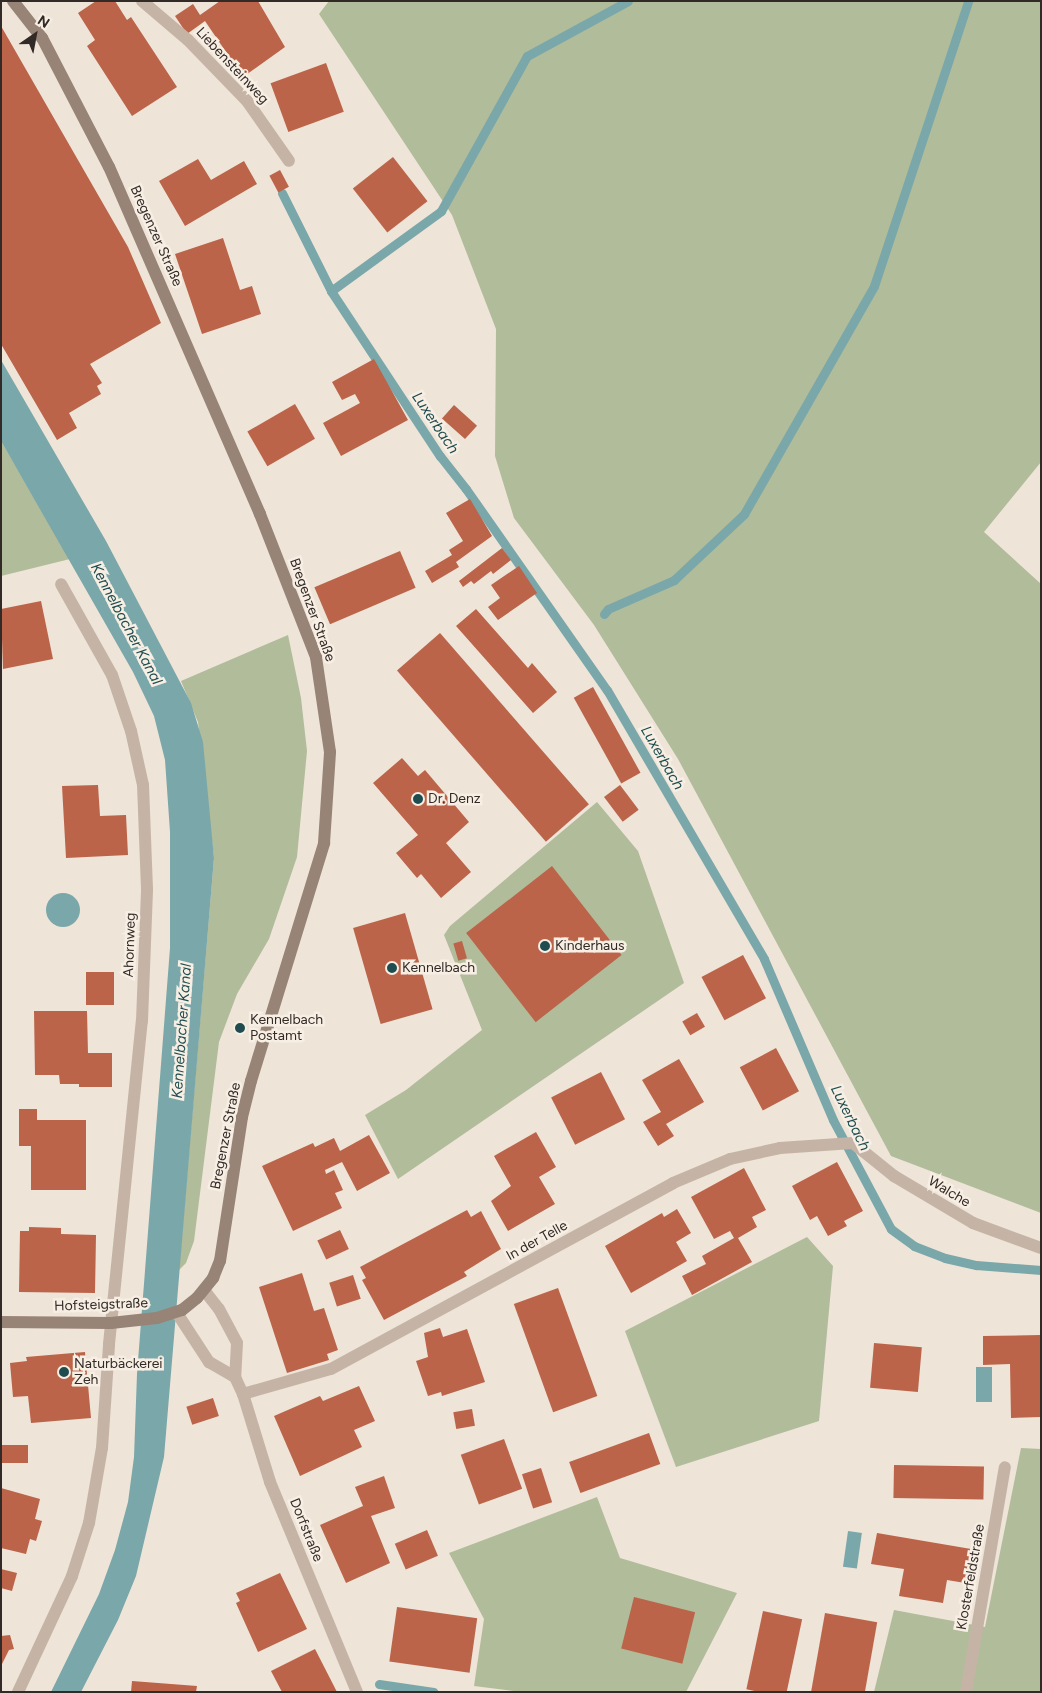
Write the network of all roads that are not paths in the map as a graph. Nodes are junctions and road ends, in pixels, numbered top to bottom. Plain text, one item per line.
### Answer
1 (13, 1) edge
2 (142, 1) edge
3 (289, 161) dead end
4 (61, 584) dead end
5 (853, 1143) joint
6 (1041, 1248) edge
7 (200, 1294) junction
8 (177, 1313) junction
9 (1, 1322) edge
10 (111, 1323) junction
11 (235, 1377) junction
12 (244, 1394) junction
13 (1005, 1467) dead end
14 (18, 1692) edge
15 (357, 1692) edge
16 (966, 1692) edge

1 - 7 main road, Bregenzer Straße
2 - 3 street, Liebensteinweg
4 - 10 street, Ahornweg
5 - 6 street, Walche
5 - 12 street, In der Telle
7 - 8 main road, Hofsteigstraße
7 - 11 street
8 - 10 main road, Hofsteigstraße
8 - 11 street
9 - 10 main road, Hofsteigstraße
10 - 14 street, Ahornweg
11 - 12 street, Dorfstraße
12 - 15 street, Dorfstraße
13 - 16 street, Klosterfeldstraße

